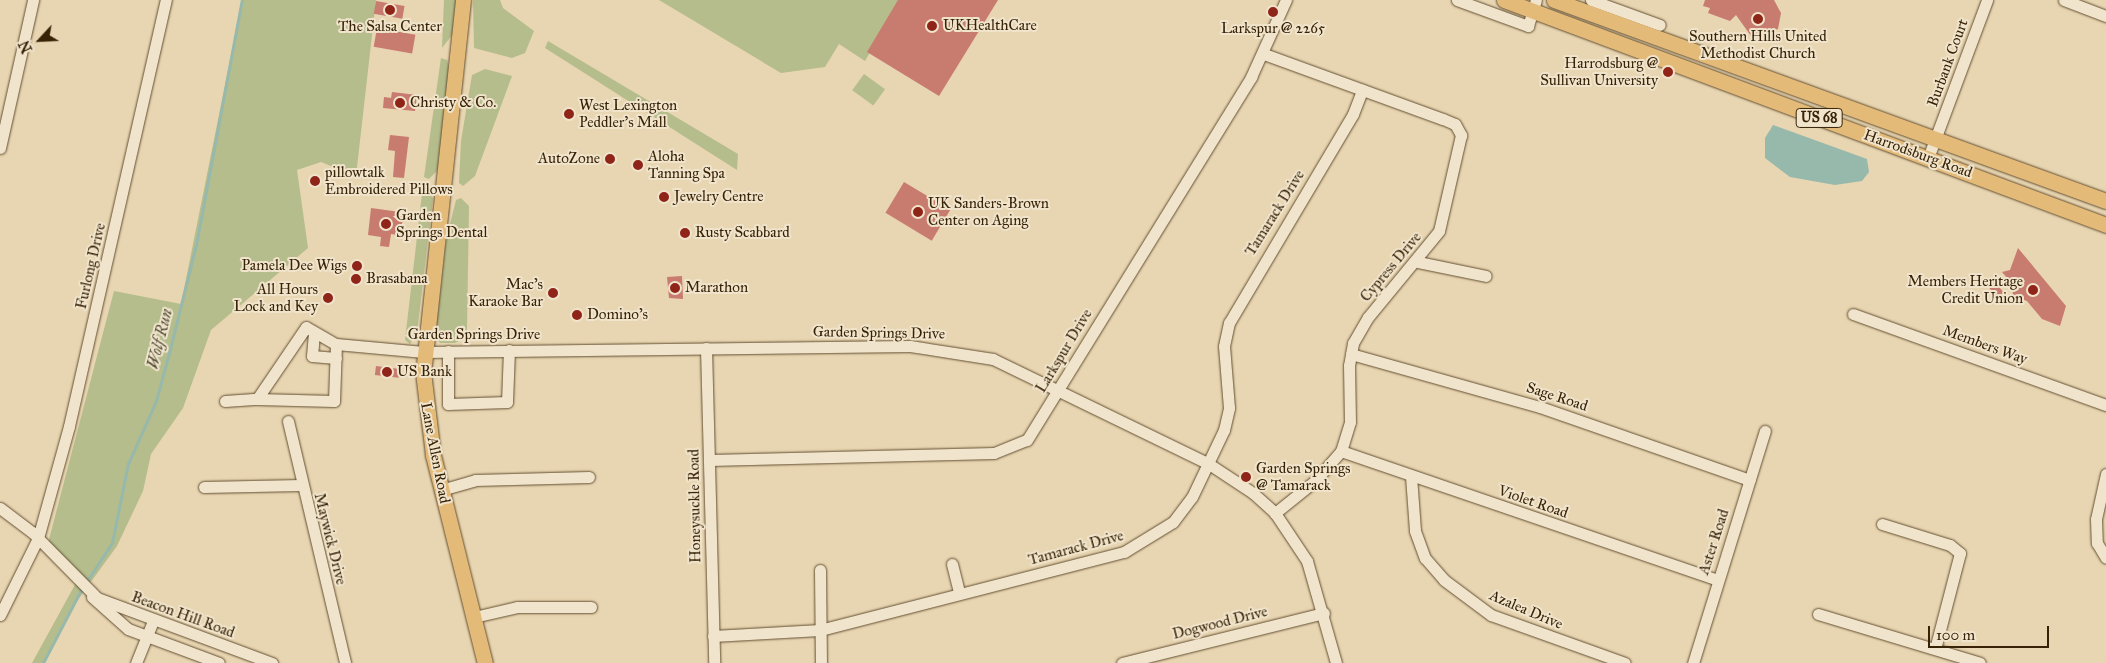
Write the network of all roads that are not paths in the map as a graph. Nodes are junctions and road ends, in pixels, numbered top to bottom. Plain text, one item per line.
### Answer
1 (33, 0) edge
2 (166, 0) edge
3 (463, 0) edge
4 (1286, 0) edge
5 (1456, 0) edge
6 (1504, 0) edge
7 (1554, 0) edge
8 (1591, 0) edge
9 (1987, 0) edge
10 (2064, 0) edge
11 (1535, 5) edge
12 (2106, 16) edge
13 (1660, 26) dead end
14 (1264, 54) junction
15 (1362, 90) junction
16 (1937, 137) junction
17 (0, 148) edge
18 (1928, 158) junction
19 (2073, 189) junction
20 (2106, 201) edge
21 (2067, 210) junction
22 (2106, 225) edge
23 (1418, 262) junction
24 (1486, 276) dead end
25 (1853, 314) dead end
26 (314, 333) junction
27 (336, 344) junction
28 (706, 348) junction
29 (508, 350) junction
30 (448, 351) junction
31 (424, 352) junction
32 (1351, 354) junction
33 (336, 358) junction
34 (1057, 390) junction
35 (257, 399) junction
36 (225, 401) dead end
37 (2106, 405) edge
38 (288, 421) dead end
39 (1765, 431) dead end
40 (1341, 451) junction
41 (710, 460) junction
42 (1209, 464) junction
43 (2106, 474) edge
44 (1410, 476) junction
45 (589, 477) dead end
46 (1750, 480) junction
47 (301, 485) junction
48 (204, 487) dead end
49 (441, 490) junction
50 (0, 508) edge
51 (1275, 513) junction
52 (1882, 524) dead end
53 (38, 538) junction
54 (2102, 538) edge
55 (2106, 558) edge
56 (952, 564) dead end
57 (820, 570) dead end
58 (1717, 580) junction
59 (86, 589) junction
60 (959, 593) junction
61 (591, 607) dead end
62 (1324, 613) junction
63 (1818, 614) dead end
64 (0, 615) edge
65 (474, 617) junction
66 (153, 621) junction
67 (820, 630) junction
68 (713, 636) junction
69 (146, 637) junction
70 (1935, 649) junction
71 (136, 663) edge
72 (218, 663) edge
73 (272, 663) edge
74 (345, 663) edge
75 (485, 663) edge
76 (714, 663) edge
77 (821, 663) edge
78 (1122, 663) edge
79 (1336, 663) edge
80 (1624, 663) edge
81 (1694, 663) edge
82 (1980, 663) edge

1 - 17 street
2 - 53 street, Furlong Drive
3 - 31 main road, Lane Allen Road
4 - 14 street, Larkspur Drive
5 - 11 street
6 - 11 main road, Harrodsburg Road / US 68
7 - 16 main road, Harrodsburg Road / US 68
8 - 13 street
9 - 16 street, Burbank Court
10 - 12 street
11 - 18 main road, Harrodsburg Road / US 68
14 - 15 street, Cypress Drive
14 - 34 street, Larkspur Drive
15 - 23 street, Cypress Drive
15 - 42 street, Tamarack Drive
16 - 18 street, Burbank Court
16 - 19 main road, Harrodsburg Road / US 68
18 - 21 main road, Harrodsburg Road / US 68
19 - 20 main road, Harrodsburg Road / US 68
19 - 21 main road
21 - 22 main road, Harrodsburg Road / US 68
23 - 24 street
23 - 32 street, Cypress Drive
25 - 37 street, Members Way
26 - 27 street
26 - 33 street
26 - 35 street
27 - 31 street, Garden Springs Drive
27 - 33 street
28 - 29 street, Garden Springs Drive
28 - 34 street, Garden Springs Drive
28 - 41 street, Honeysuckle Road
29 - 30 street, Garden Springs Drive
29 - 30 street
30 - 31 street, Garden Springs Drive
31 - 49 main road, Lane Allen Road
32 - 40 street, Cypress Drive
32 - 46 street, Sage Road
33 - 35 street
34 - 41 street, Larkspur Drive
34 - 42 street, Garden Springs Drive
35 - 36 street
38 - 47 street, Maywick Drive
39 - 46 street, Aster Road
40 - 44 street, Violet Road
40 - 51 street, Cypress Drive
41 - 68 street, Honeysuckle Road
42 - 51 street, Garden Springs Drive
42 - 60 street, Tamarack Drive
43 - 54 street
44 - 58 street, Violet Road
44 - 80 street, Azalea Drive
45 - 49 street
46 - 58 street, Aster Road
47 - 48 street
47 - 74 street, Maywick Drive
49 - 65 main road, Lane Allen Road
50 - 53 street, Beacon Hill Road
51 - 62 street, Garden Springs Drive
52 - 70 street
53 - 59 street, Beacon Hill Road
53 - 64 street, Furlong Drive
54 - 55 street
56 - 60 street
57 - 67 street
58 - 81 street, Aster Road
59 - 66 street, Beacon Hill Road
59 - 69 street, Beacon Hill Road
60 - 67 street, Tamarack Drive
61 - 65 street
62 - 78 street, Dogwood Drive
62 - 79 street, Garden Springs Drive
63 - 70 street
65 - 75 main road, Lane Allen Road
66 - 69 street
66 - 73 street, Beacon Hill Road
67 - 68 street, Tamarack Drive
67 - 77 street
68 - 76 street, Honeysuckle Road
69 - 71 street
69 - 72 street, Beacon Hill Road
70 - 82 street

